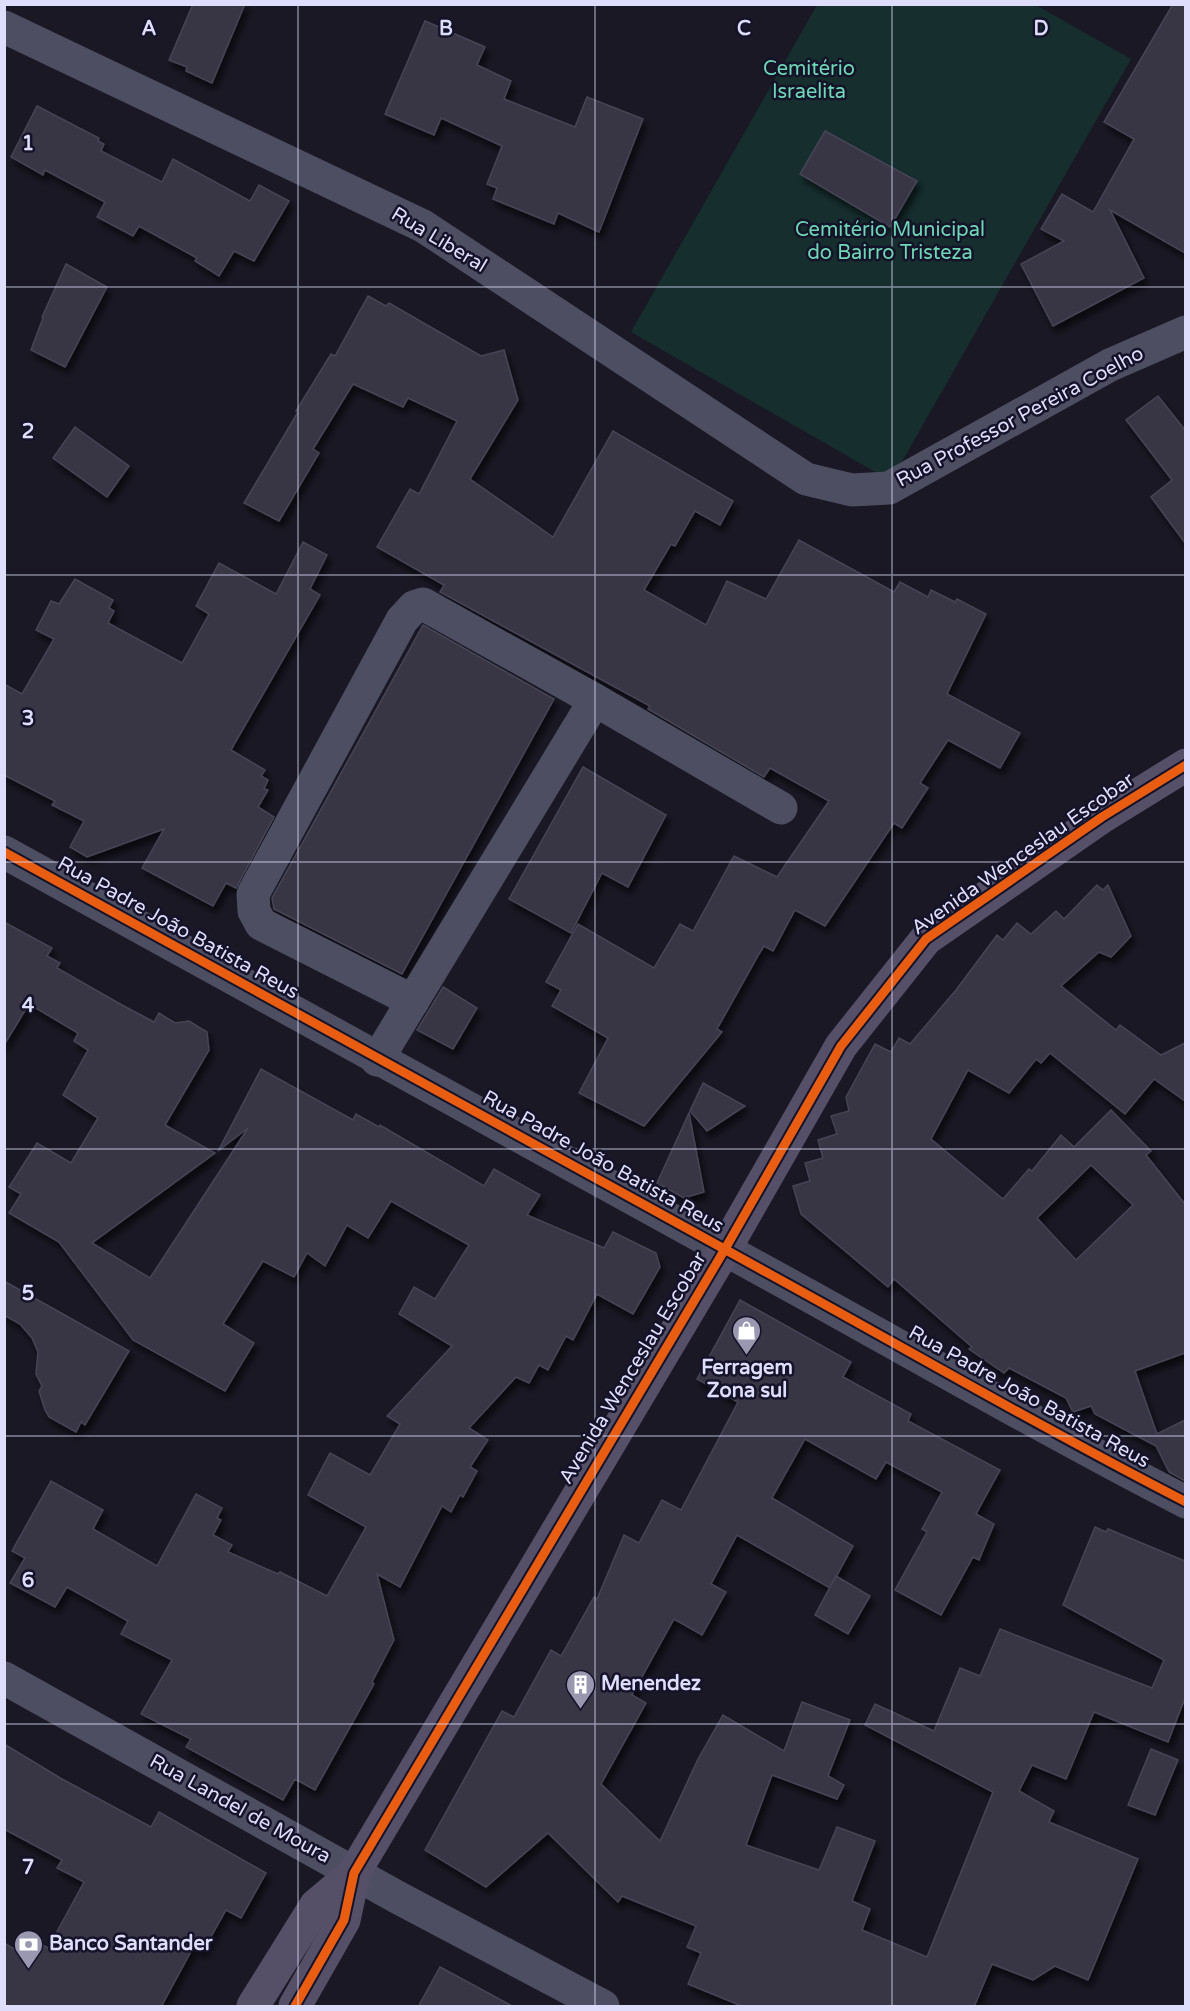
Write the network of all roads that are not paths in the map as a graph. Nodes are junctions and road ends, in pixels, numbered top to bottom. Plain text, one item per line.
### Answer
1 (4, 27) edge
2 (1185, 332) edge
3 (852, 490) joint
4 (595, 700) junction
5 (1185, 765) edge
6 (781, 808) dead end
7 (4, 852) edge
8 (412, 1001) junction
9 (377, 1060) junction
10 (724, 1249) junction
11 (1185, 1502) edge
12 (4, 1678) edge
13 (354, 1873) junction
14 (253, 2007) edge
15 (295, 2007) edge
16 (603, 2007) edge

1 - 3 street, Rua Liberal
2 - 3 street, Rua Professor Pereira Coelho
4 - 6 street
4 - 8 street
4 - 8 street
5 - 10 main road, Avenida Wenceslau Escobar
7 - 9 street, Rua Padre João Batista Reus
8 - 9 street
9 - 10 street, Rua Padre João Batista Reus
10 - 11 street, Rua Padre João Batista Reus
10 - 13 main road, Avenida Wenceslau Escobar
12 - 13 street, Rua Landel de Moura
13 - 14 main road, Avenida Wenceslau Escobar
13 - 15 main road, Avenida Wenceslau Escobar
13 - 16 street, Rua Landel de Moura

